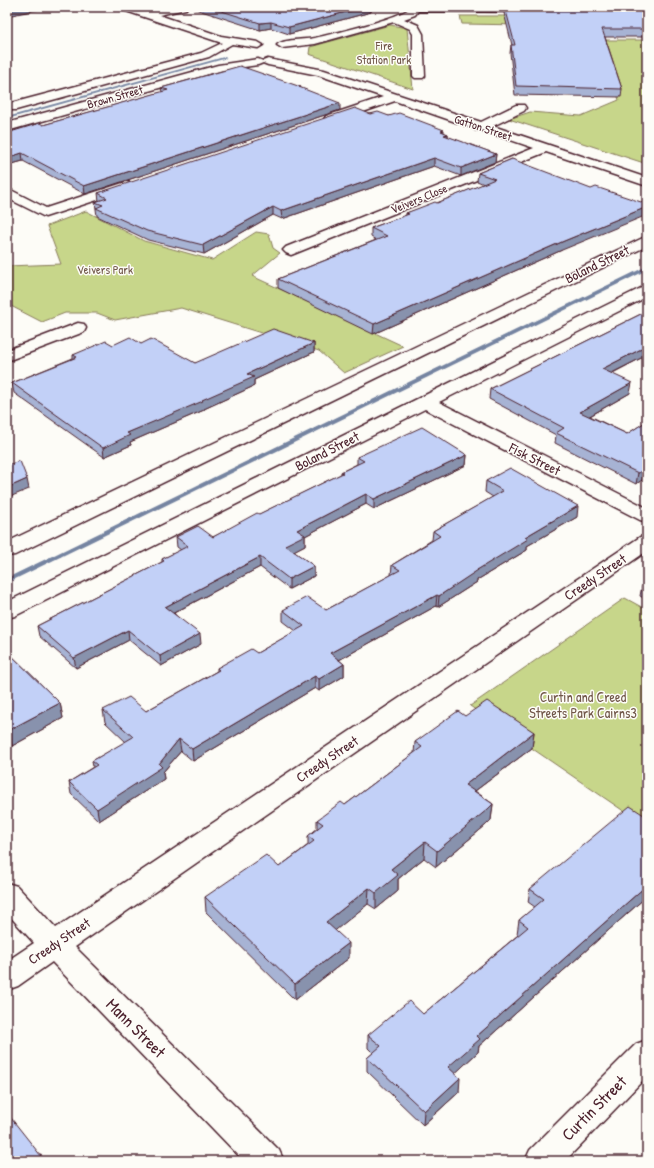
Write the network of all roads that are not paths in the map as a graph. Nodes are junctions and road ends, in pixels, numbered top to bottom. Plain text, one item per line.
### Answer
1 (124, 7) edge
2 (182, 7) edge
3 (416, 7) edge
4 (548, 9) edge
5 (148, 15) junction
6 (395, 19) junction
7 (315, 41) junction
8 (258, 45) junction
9 (282, 45) junction
10 (231, 49) junction
11 (296, 53) junction
12 (263, 62) junction
13 (222, 67) junction
14 (320, 72) junction
15 (418, 76) dead end
16 (393, 98) junction
17 (13, 101) dead end
18 (520, 108) dead end
19 (318, 123) edge
20 (7, 127) edge
21 (478, 127) junction
22 (546, 148) junction
23 (647, 182) edge
24 (136, 183) edge
25 (7, 192) edge
26 (647, 240) edge
27 (291, 250) dead end
28 (647, 291) edge
29 (78, 328) dead end
30 (7, 356) edge
31 (424, 402) junction
32 (647, 516) edge
33 (647, 541) edge
34 (7, 550) edge
35 (7, 611) edge
36 (7, 894) edge
37 (54, 945) junction
38 (7, 977) edge
39 (647, 1054) edge
40 (267, 1161) edge
41 (542, 1161) edge

1 - 5 street
2 - 5 street
3 - 4 street
3 - 6 street
5 - 10 street
6 - 7 street
6 - 15 street
7 - 9 street
7 - 11 street
8 - 9 street
8 - 10 street
8 - 10 street
9 - 11 street
10 - 12 street
10 - 13 street, Brown Street
10 - 17 street, Brown Street
11 - 12 street, Brown Street
11 - 14 street
12 - 13 street, Brown Street
12 - 14 street
13 - 20 street, Brown Street
14 - 16 street, Gatton Street
16 - 19 street
16 - 21 street, Gatton Street
18 - 21 street
21 - 22 street, Gatton Street
22 - 23 street, Gatton Street
22 - 27 street, Veivers Close
24 - 25 street
26 - 34 street, Boland Street
28 - 31 street, Boland Street
29 - 30 street
31 - 32 street, Fisk Street
31 - 35 street, Boland Street
33 - 37 street, Creedy Street
36 - 37 street, Mann Street
37 - 38 street, Creedy Street
37 - 40 street, Mann Street
39 - 41 street, Curtin Street

